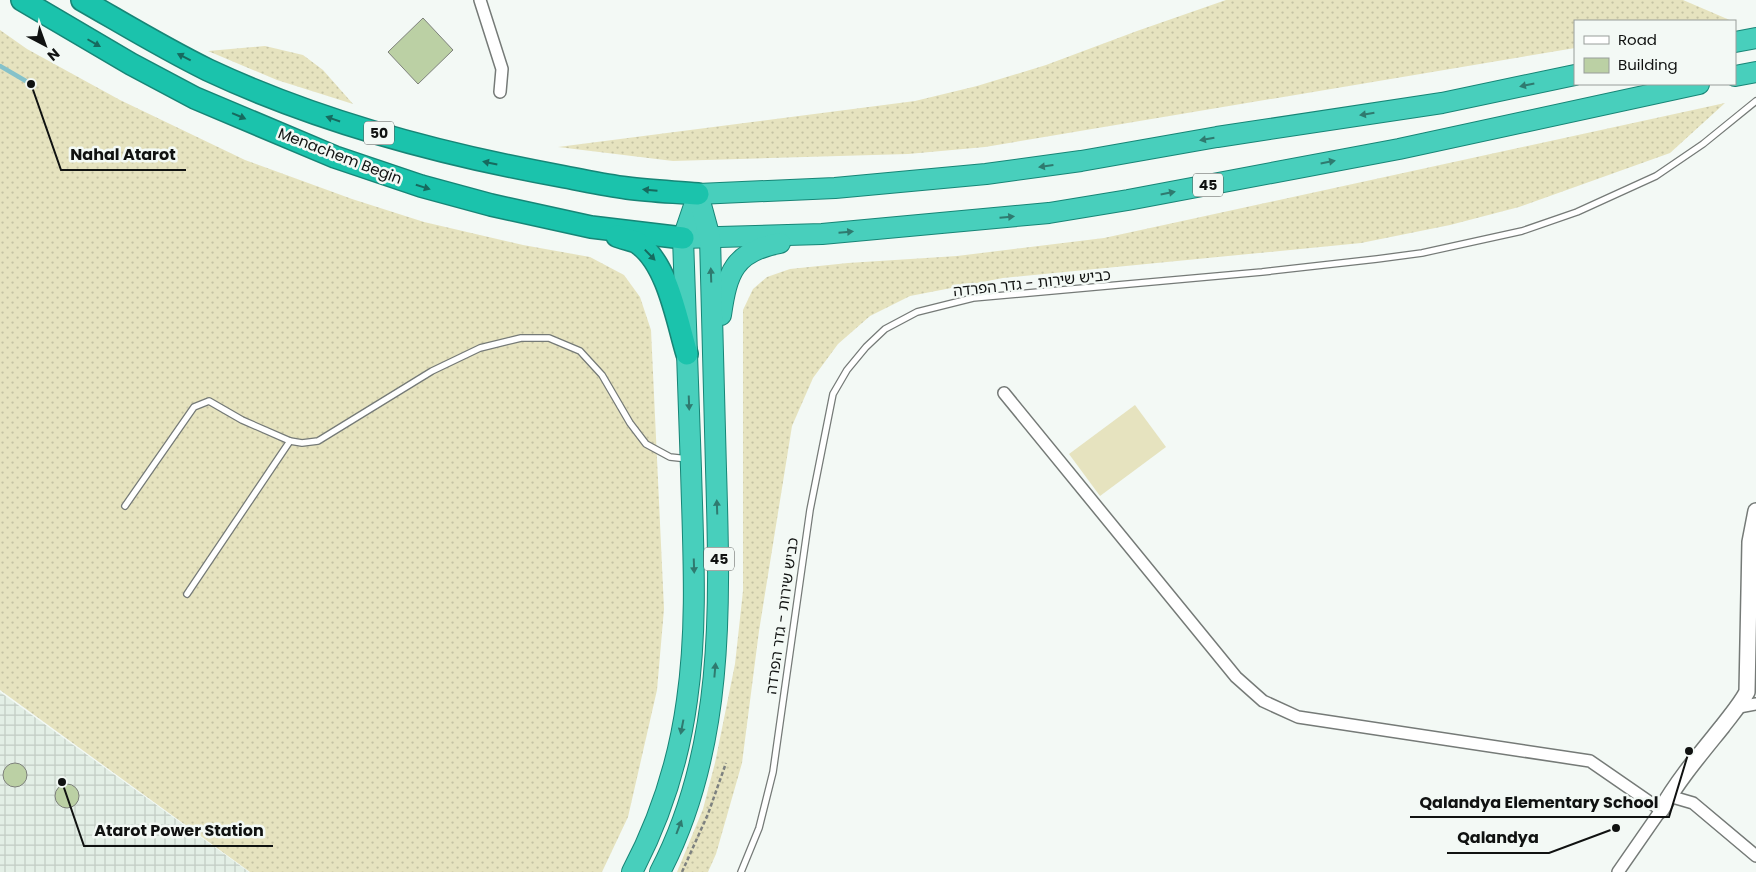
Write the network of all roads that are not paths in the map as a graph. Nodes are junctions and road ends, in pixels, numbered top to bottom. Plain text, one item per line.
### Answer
1 (22, 0) edge
2 (82, 0) edge
3 (480, 0) edge
4 (1756, 38) edge
5 (1736, 42) edge
6 (1756, 72) edge
7 (1574, 75) edge
8 (1736, 76) edge
9 (1694, 85) edge
10 (500, 92) dead end
11 (1756, 101) edge
12 (698, 194) junction
13 (591, 227) junction
14 (822, 234) junction
15 (683, 238) junction
16 (710, 238) junction
17 (687, 354) junction
18 (713, 367) junction
19 (1004, 393) dead end
20 (290, 441) junction
21 (690, 459) junction
22 (125, 506) dead end
23 (1756, 511) edge
24 (186, 594) dead end
25 (1756, 704) edge
26 (1739, 707) junction
27 (1665, 803) junction
28 (1756, 856) edge
29 (1621, 871) edge
30 (632, 872) edge
31 (660, 872) edge
32 (741, 872) edge

1 -> 13 highway, Menachem Begin / 50
12 -> 2 highway, Menachem Begin / 50
3 - 10 street
4 - 5 highway
6 - 8 highway
7 -> 12 highway
14 -> 9 highway, 45
11 - 32 lane, כביש שירות - גדר הפרדה
12 - 15 highway, 45
12 - 16 highway, 45
13 - 15 highway, Menachem Begin / 50
13 -> 17 highway
14 - 16 highway, 45
14 - 18 highway
15 - 16 highway, 45
15 - 17 highway, 45
18 -> 16 highway, 45
17 -> 21 highway, 45
31 -> 18 highway, 45
19 - 27 street
20 - 21 lane
20 - 22 lane
20 - 24 lane
21 -> 30 highway, 45
23 - 26 street
25 - 26 street
26 - 27 street
27 - 28 street
27 - 29 street

